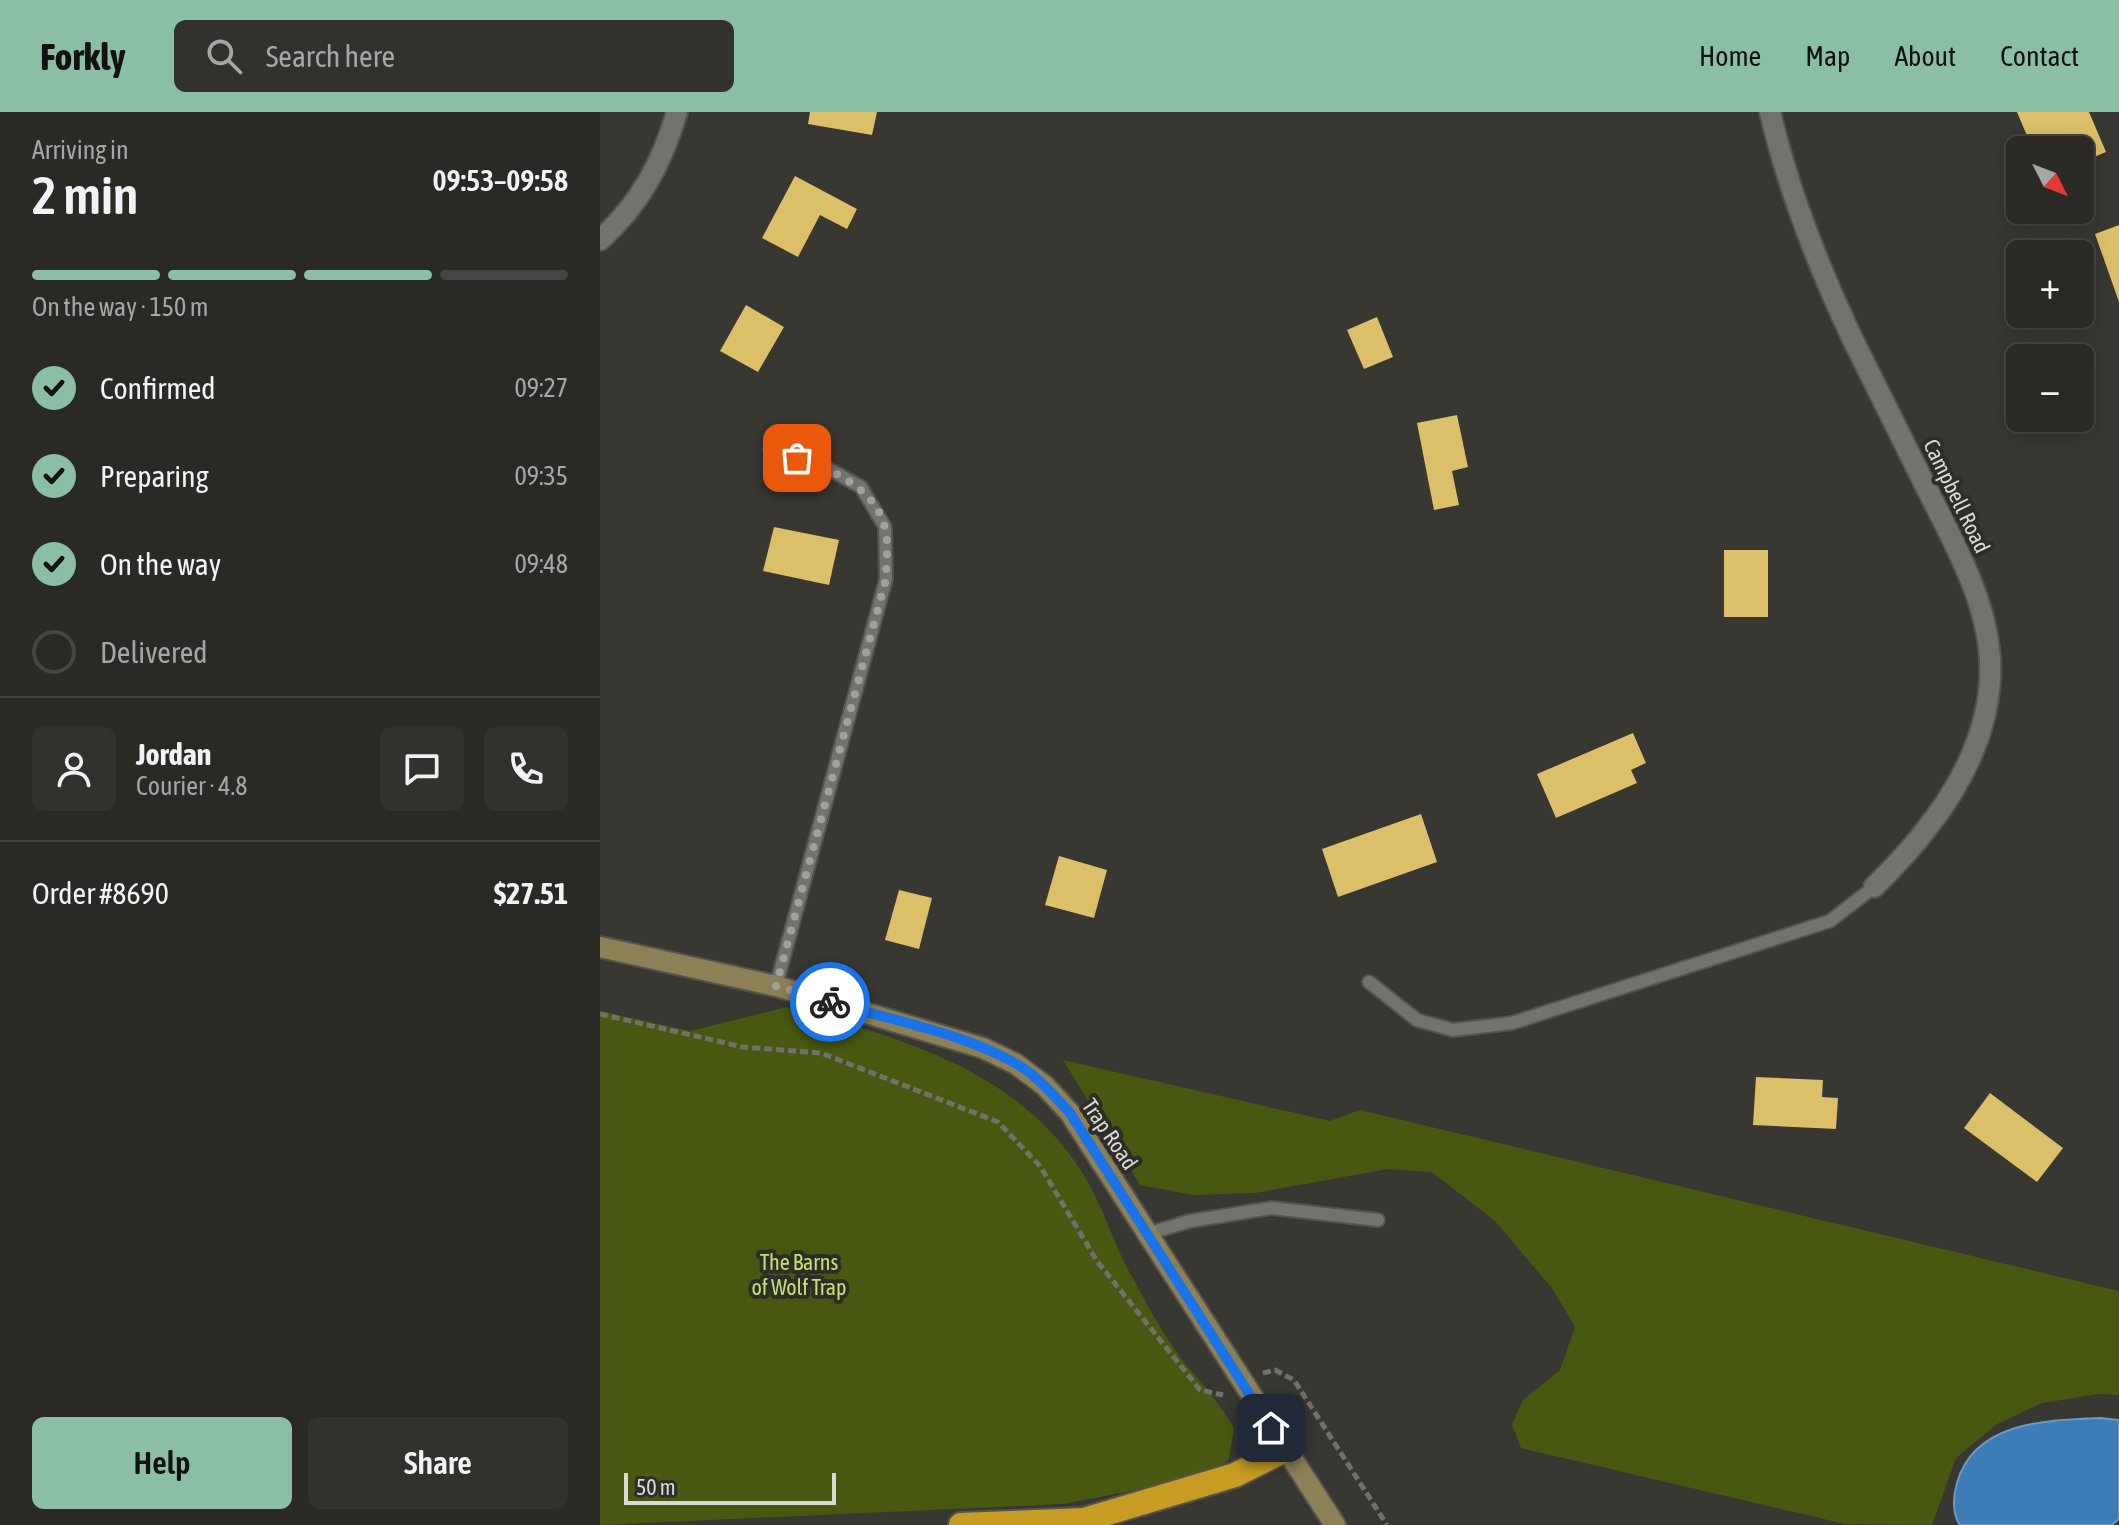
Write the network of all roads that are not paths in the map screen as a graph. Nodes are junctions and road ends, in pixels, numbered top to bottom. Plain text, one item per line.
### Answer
1 (677, 112) edge
2 (1770, 112) edge
3 (600, 240) edge
4 (770, 449) dead end
5 (1874, 887) joint
6 (600, 947) edge
7 (1369, 982) dead end
8 (776, 986) junction
9 (1378, 1220) dead end
10 (1147, 1234) junction
11 (1285, 1450) junction
12 (961, 1525) edge
13 (1335, 1525) edge

1 - 3 street
2 - 5 street, Campbell Road
4 - 8 lane
5 - 7 lane
6 - 8 main road, Trap Road
8 - 10 main road, Trap Road
9 - 10 lane
10 - 11 main road, Trap Road
11 - 12 highway
11 - 13 main road, Trap Road

